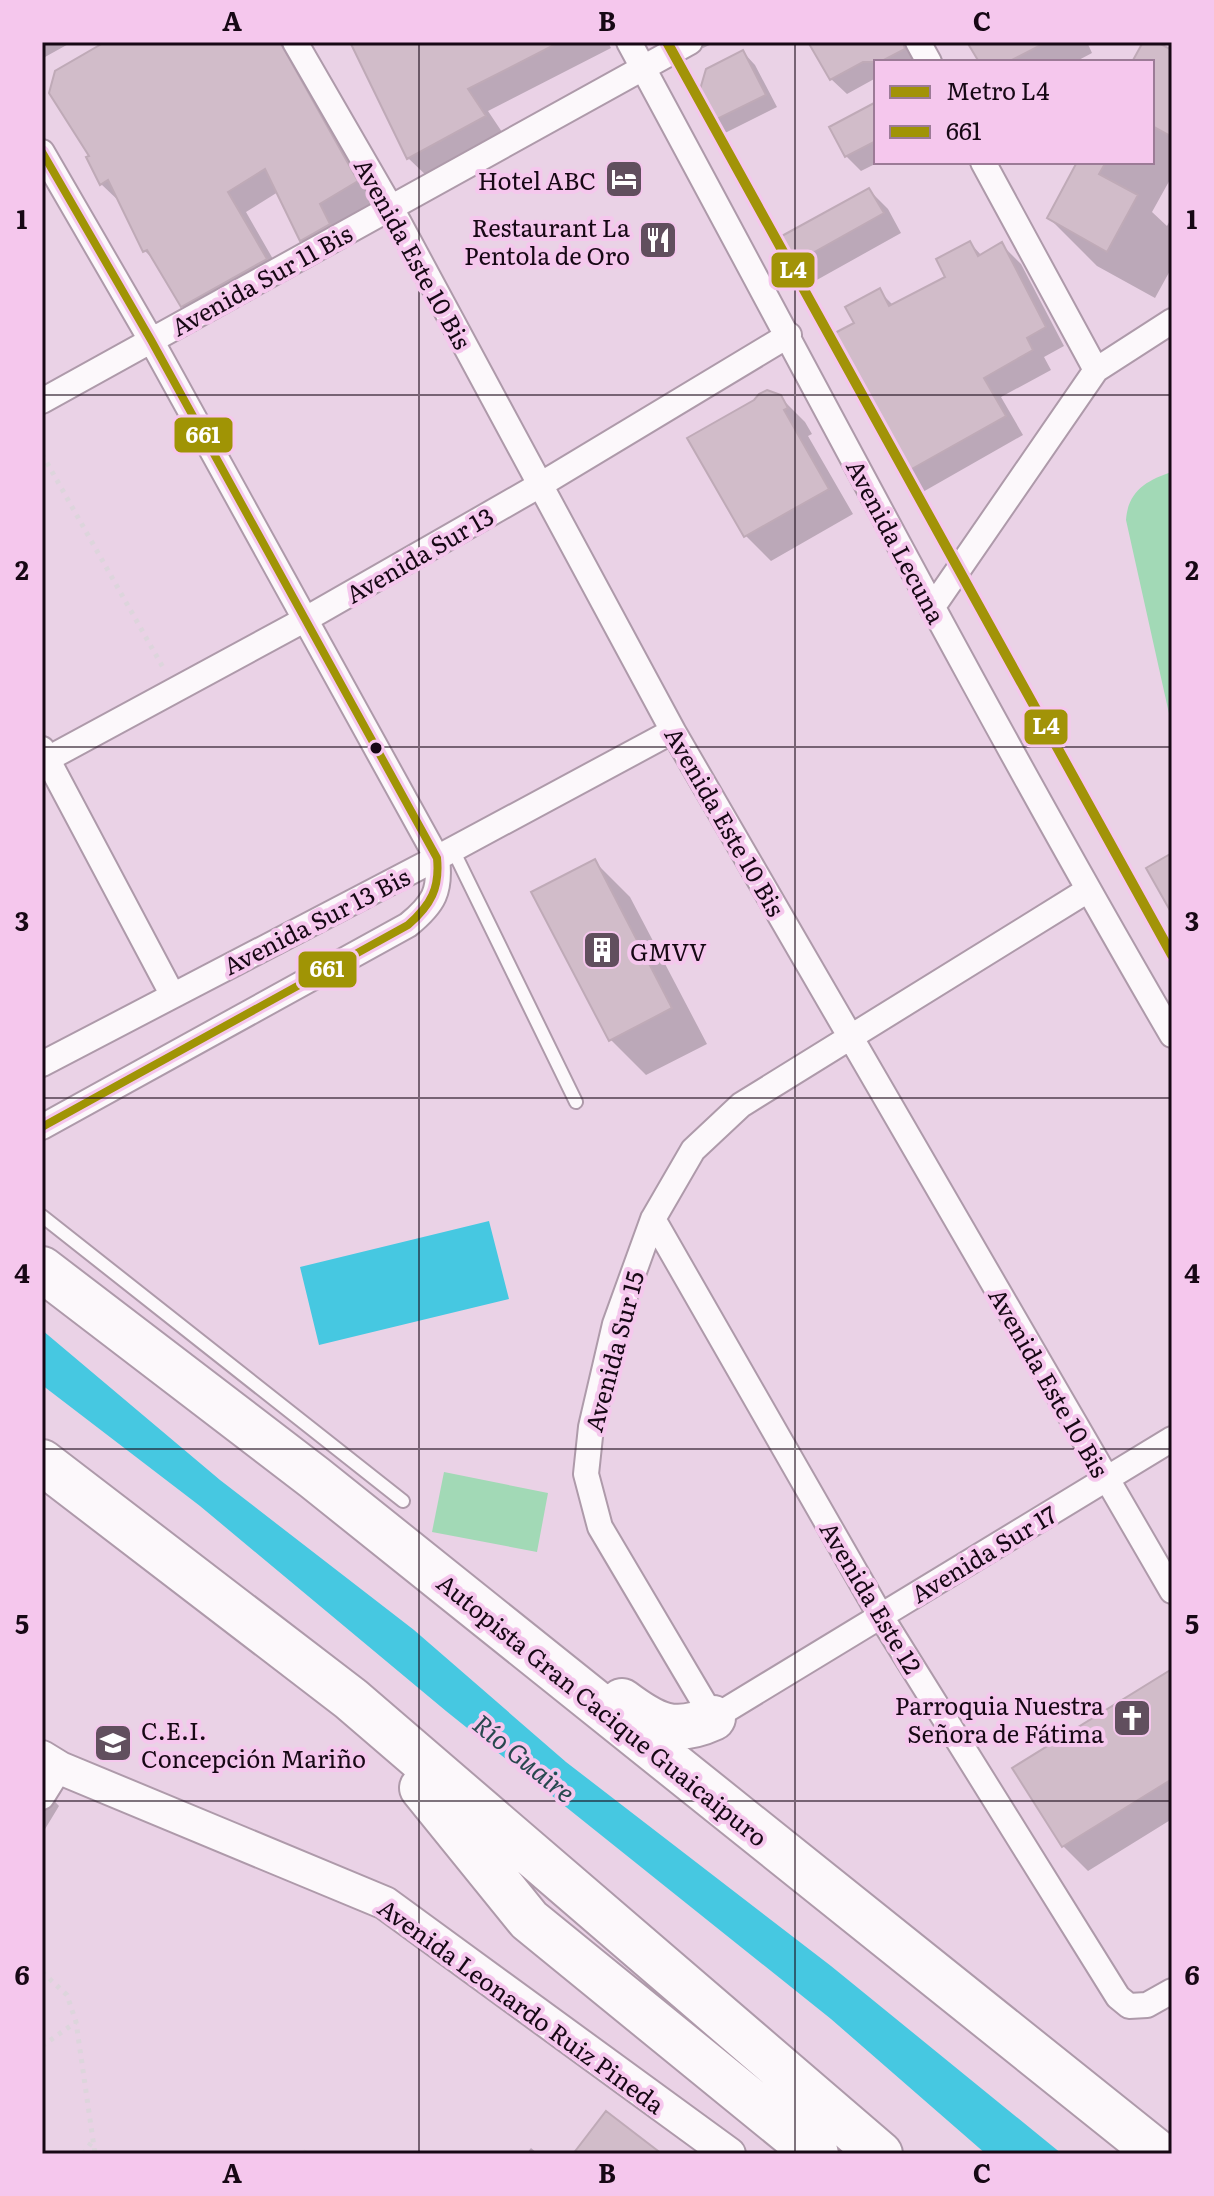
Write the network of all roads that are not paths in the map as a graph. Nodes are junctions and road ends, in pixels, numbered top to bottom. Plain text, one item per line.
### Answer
1 (295, 42) edge
2 (629, 42) edge
3 (690, 42) edge
4 (918, 42) edge
5 (928, 60) edge
6 (643, 68) junction
7 (42, 152) edge
8 (984, 164) edge
9 (391, 208) junction
10 (1172, 321) edge
11 (789, 335) junction
12 (151, 340) junction
13 (1096, 370) junction
14 (42, 401) edge
15 (540, 485) junction
16 (932, 608) junction
17 (306, 619) junction
18 (673, 731) junction
19 (44, 756) edge
20 (445, 854) junction
21 (1088, 890) junction
22 (172, 994) junction
23 (1172, 1035) edge
24 (851, 1037) junction
25 (42, 1064) edge
26 (576, 1102) dead end
27 (42, 1127) edge
28 (42, 1216) edge
29 (653, 1219) junction
30 (42, 1269) edge
31 (1172, 1439) edge
32 (42, 1462) edge
33 (315, 1478) junction
34 (1106, 1478) junction
35 (403, 1501) dead end
36 (1172, 1591) edge
37 (880, 1615) junction
38 (351, 1699) junction
39 (713, 1718) junction
40 (51, 1762) edge
41 (42, 1797) edge
42 (1172, 1991) edge
43 (729, 2154) edge
44 (816, 2154) edge
45 (880, 2154) edge
46 (1159, 2154) edge

1 - 9 street, Avenida Este 10 Bis
2 - 6 street, Avenida Lecuna
3 - 6 street, Avenida Sur 11 Bis
4 - 5 street
6 - 9 street, Avenida Sur 11 Bis
6 - 11 street, Avenida Lecuna
7 - 12 street
8 - 13 street
9 - 12 street, Avenida Sur 11 Bis
9 - 15 street, Avenida Este 10 Bis
10 - 13 street
11 - 15 street, Avenida Sur 13
11 - 16 street, Avenida Lecuna
12 - 14 street, Avenida Sur 11 Bis
12 - 17 street
13 - 16 street
15 - 17 street, Avenida Sur 13
15 - 18 street, Avenida Este 10 Bis
16 - 21 street, Avenida Lecuna
17 - 19 street, Avenida Sur 13
17 - 20 street
18 - 20 street, Avenida Sur 13 Bis
18 - 24 street, Avenida Este 10 Bis
19 - 22 street
20 - 22 street, Avenida Sur 13 Bis
20 - 26 lane
20 - 27 street
21 - 23 street, Avenida Lecuna
21 - 24 street, Avenida Sur 15
22 - 25 street, Avenida Sur 13 Bis
24 - 29 street, Avenida Sur 15
24 - 34 street, Avenida Este 10 Bis
28 - 35 lane
29 - 37 street, Avenida Este 12
29 - 39 street, Avenida Sur 15
30 - 33 highway, Autopista Gran Cacique Guaicaipuro
31 - 34 street, Avenida Sur 17
32 - 38 highway
33 - 39 highway
33 - 46 highway, Autopista Gran Cacique Guaicaipuro
34 - 36 street, Avenida Este 10 Bis
34 - 37 street, Avenida Sur 17
37 - 39 street, Avenida Sur 17
37 - 42 street, Avenida Este 12
38 - 44 highway
38 - 45 highway
40 - 41 street
40 - 43 street, Avenida Leonardo Ruiz Pineda

